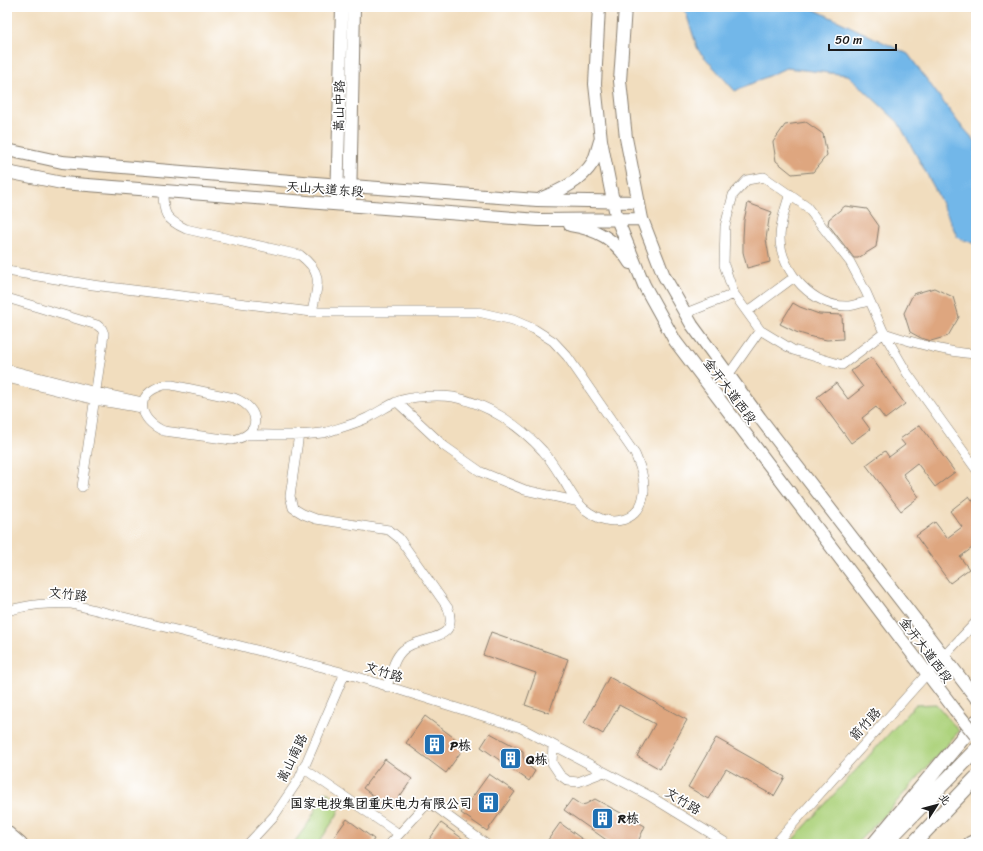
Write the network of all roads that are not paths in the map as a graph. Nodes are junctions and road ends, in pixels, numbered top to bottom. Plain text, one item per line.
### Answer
1 (342, 7) edge
2 (354, 7) edge
3 (599, 7) edge
4 (625, 7) edge
5 (973, 7) edge
6 (976, 10) edge
7 (600, 140) junction
8 (7, 150) edge
9 (7, 172) edge
10 (337, 184) junction
11 (352, 186) junction
12 (163, 191) junction
13 (790, 194) junction
14 (537, 200) junction
15 (613, 201) junction
16 (638, 202) junction
17 (337, 204) junction
18 (350, 205) junction
19 (617, 219) junction
20 (642, 219) junction
21 (539, 220) junction
22 (7, 271) edge
23 (794, 278) junction
24 (644, 285) junction
25 (734, 294) junction
26 (7, 298) edge
27 (870, 301) junction
28 (312, 312) junction
29 (747, 312) junction
30 (686, 313) junction
31 (760, 330) junction
32 (884, 333) junction
33 (976, 354) edge
34 (7, 369) edge
35 (729, 374) junction
36 (7, 378) edge
37 (96, 396) junction
38 (397, 402) junction
39 (142, 405) junction
40 (299, 434) junction
41 (248, 435) junction
42 (976, 468) edge
43 (82, 487) dead end
44 (575, 500) junction
45 (7, 611) edge
46 (976, 622) edge
47 (944, 656) junction
48 (345, 673) junction
49 (927, 674) junction
50 (387, 686) junction
51 (975, 696) edge
52 (976, 722) edge
53 (976, 736) edge
54 (553, 745) junction
55 (976, 750) edge
56 (303, 768) junction
57 (604, 772) junction
58 (976, 778) edge
59 (7, 832) edge
60 (399, 834) junction
61 (976, 841) edge
62 (251, 843) edge
63 (21, 844) edge
64 (390, 844) edge
65 (486, 844) edge
66 (728, 844) edge
67 (775, 844) edge
68 (874, 844) edge
69 (884, 844) edge
70 (913, 844) edge
71 (970, 844) edge

1 - 10 main road, 嵩山中路
2 - 11 main road, 嵩山中路
3 - 7 main road, 金开大道西段
4 - 16 main road, 金开大道西段
5 - 6 street
7 - 14 main road
7 - 15 main road, 金开大道西段
8 - 10 main road, 天山大道东段
9 - 12 main road, 天山大道东段
10 - 11 main road, 天山大道东段
10 - 17 main road, 嵩山中路
11 - 14 main road, 天山大道东段
11 - 18 main road, 嵩山中路
12 - 17 main road, 天山大道东段
12 - 28 street
13 - 23 street
13 - 25 street
13 - 27 street
14 - 15 main road, 天山大道东段
15 - 16 main road, 天山大道东段
15 - 19 main road, 金开大道西段
16 - 20 main road, 金开大道西段
17 - 18 main road, 天山大道东段
18 - 21 main road, 天山大道东段
19 - 20 main road, 天山大道东段
19 - 21 main road, 天山大道东段
19 - 24 main road, 金开大道西段
20 - 30 main road, 金开大道西段
21 - 24 main road
22 - 28 street
23 - 27 street
23 - 29 street
24 - 49 main road, 金开大道西段
25 - 29 street
25 - 30 street
26 - 37 street
27 - 32 street
28 - 44 street
29 - 31 street
30 - 35 main road, 金开大道西段
31 - 32 street
31 - 35 street
32 - 33 street
32 - 42 street
34 - 37 street
35 - 47 main road, 金开大道西段
36 - 37 street
37 - 39 street
37 - 43 street
38 - 40 street
38 - 44 street
38 - 44 street
39 - 41 street
39 - 41 street
40 - 41 street
40 - 50 street
45 - 48 street, 文竹路
46 - 47 street, 箭竹路
47 - 49 street, 箭竹路
47 - 51 main road, 金开大道西段
48 - 50 street, 文竹路
48 - 56 street, 嵩山南路
49 - 53 main road, 金开大道西段, bridge
49 - 67 street, 箭竹路
50 - 54 street, 文竹路
52 - 68 highway
54 - 57 street, 文竹路
54 - 57 street
55 - 69 highway
56 - 60 street
56 - 62 street, 嵩山南路
57 - 66 street, 文竹路
58 - 70 highway
59 - 63 main road
60 - 64 street
60 - 65 street
61 - 71 highway

